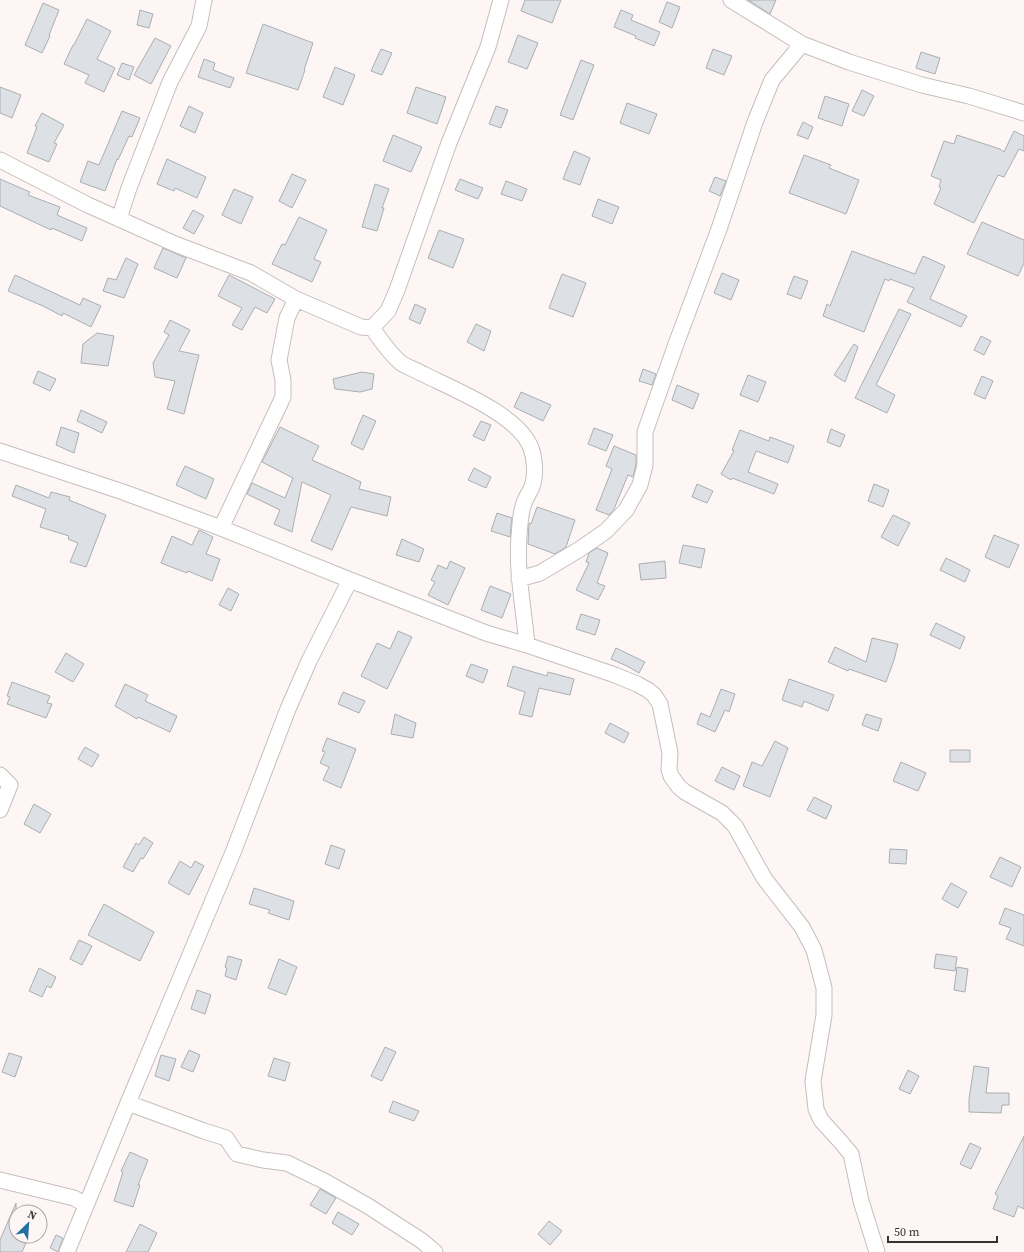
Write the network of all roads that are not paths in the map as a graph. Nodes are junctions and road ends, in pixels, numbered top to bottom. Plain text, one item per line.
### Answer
1 (204, 0) edge
2 (501, 0) edge
3 (731, 0) edge
4 (802, 44) junction
5 (1024, 100) edge
6 (1018, 111) edge
7 (0, 160) edge
8 (119, 219) junction
9 (296, 299) junction
10 (372, 328) junction
11 (0, 451) edge
12 (221, 528) junction
13 (519, 579) junction
14 (350, 580) junction
15 (527, 645) junction
16 (0, 775) edge
17 (0, 810) edge
18 (128, 1103) junction
19 (0, 1180) edge
20 (86, 1205) junction
21 (67, 1252) edge
22 (435, 1252) edge
23 (877, 1252) edge

1 - 8 street
2 - 10 street
3 - 4 street
4 - 6 street
4 - 13 street
5 - 6 street
7 - 8 street
8 - 9 street
9 - 10 street
9 - 12 street
10 - 13 street
11 - 12 street
12 - 14 street
13 - 15 street
14 - 15 street
14 - 18 street
15 - 23 street
16 - 17 street
18 - 20 street
18 - 22 street
19 - 20 street
20 - 21 street

